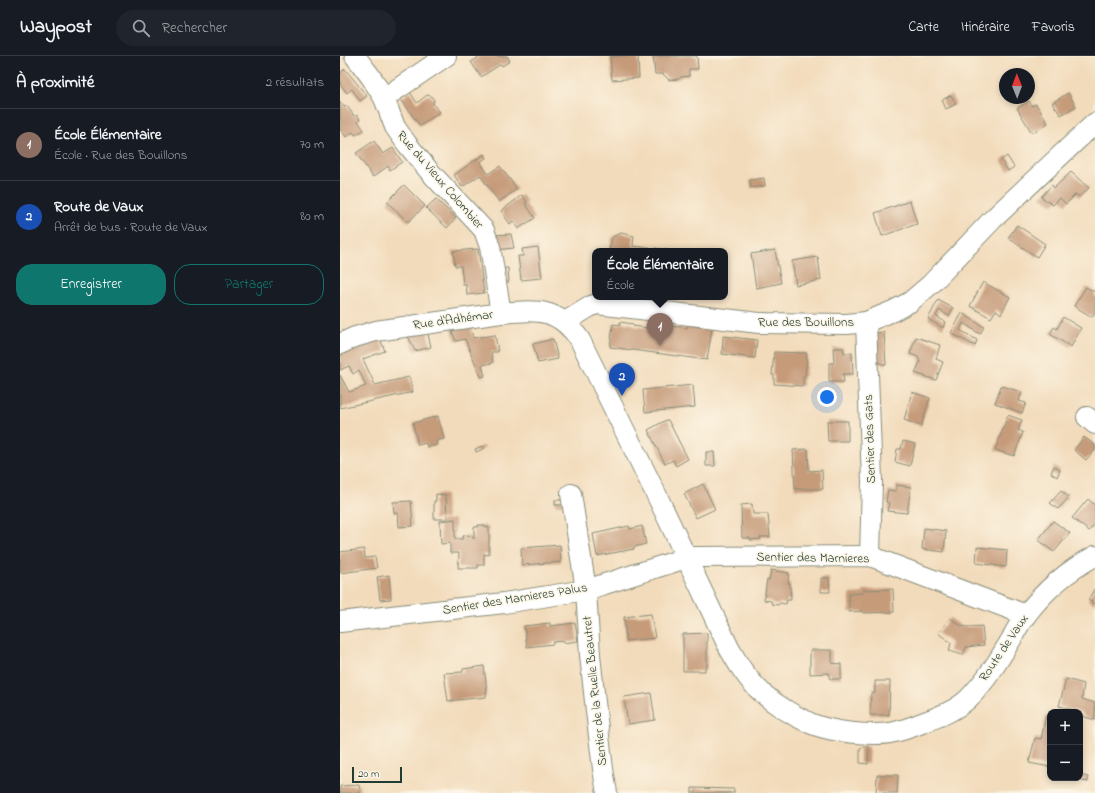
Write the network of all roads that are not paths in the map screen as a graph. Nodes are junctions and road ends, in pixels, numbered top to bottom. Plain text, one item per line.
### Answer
1 (355, 56) edge
2 (446, 56) edge
3 (384, 98) junction
4 (1095, 123) edge
5 (501, 313) junction
6 (565, 322) junction
7 (866, 322) junction
8 (340, 344) edge
9 (571, 494) dead end
10 (870, 556) junction
11 (1095, 556) edge
12 (686, 558) junction
13 (586, 590) junction
14 (1026, 615) junction
15 (340, 622) edge
16 (607, 793) edge

1 - 3 street, Rue du Vieux Colombier
2 - 3 street
3 - 5 street, Rue du Vieux Colombier
4 - 7 street, Rue des Bouillons
5 - 6 street, Rue d'Adhémar
5 - 8 street, Rue d'Adhémar
6 - 7 street, Rue des Bouillons
6 - 12 street, Route de Vaux
7 - 10 street, Sentier des Gats
9 - 13 street, Sentier de la Ruelle Beautret
10 - 12 street, Sentier des Marnieres
10 - 14 street, Sentier des Marnieres
11 - 14 street, Route de Vaux
12 - 13 street, Sentier des Marnieres Palus
12 - 14 street, Route de Vaux
13 - 15 street, Sentier des Marnieres Palus
13 - 16 street, Sentier de la Ruelle Beautret

